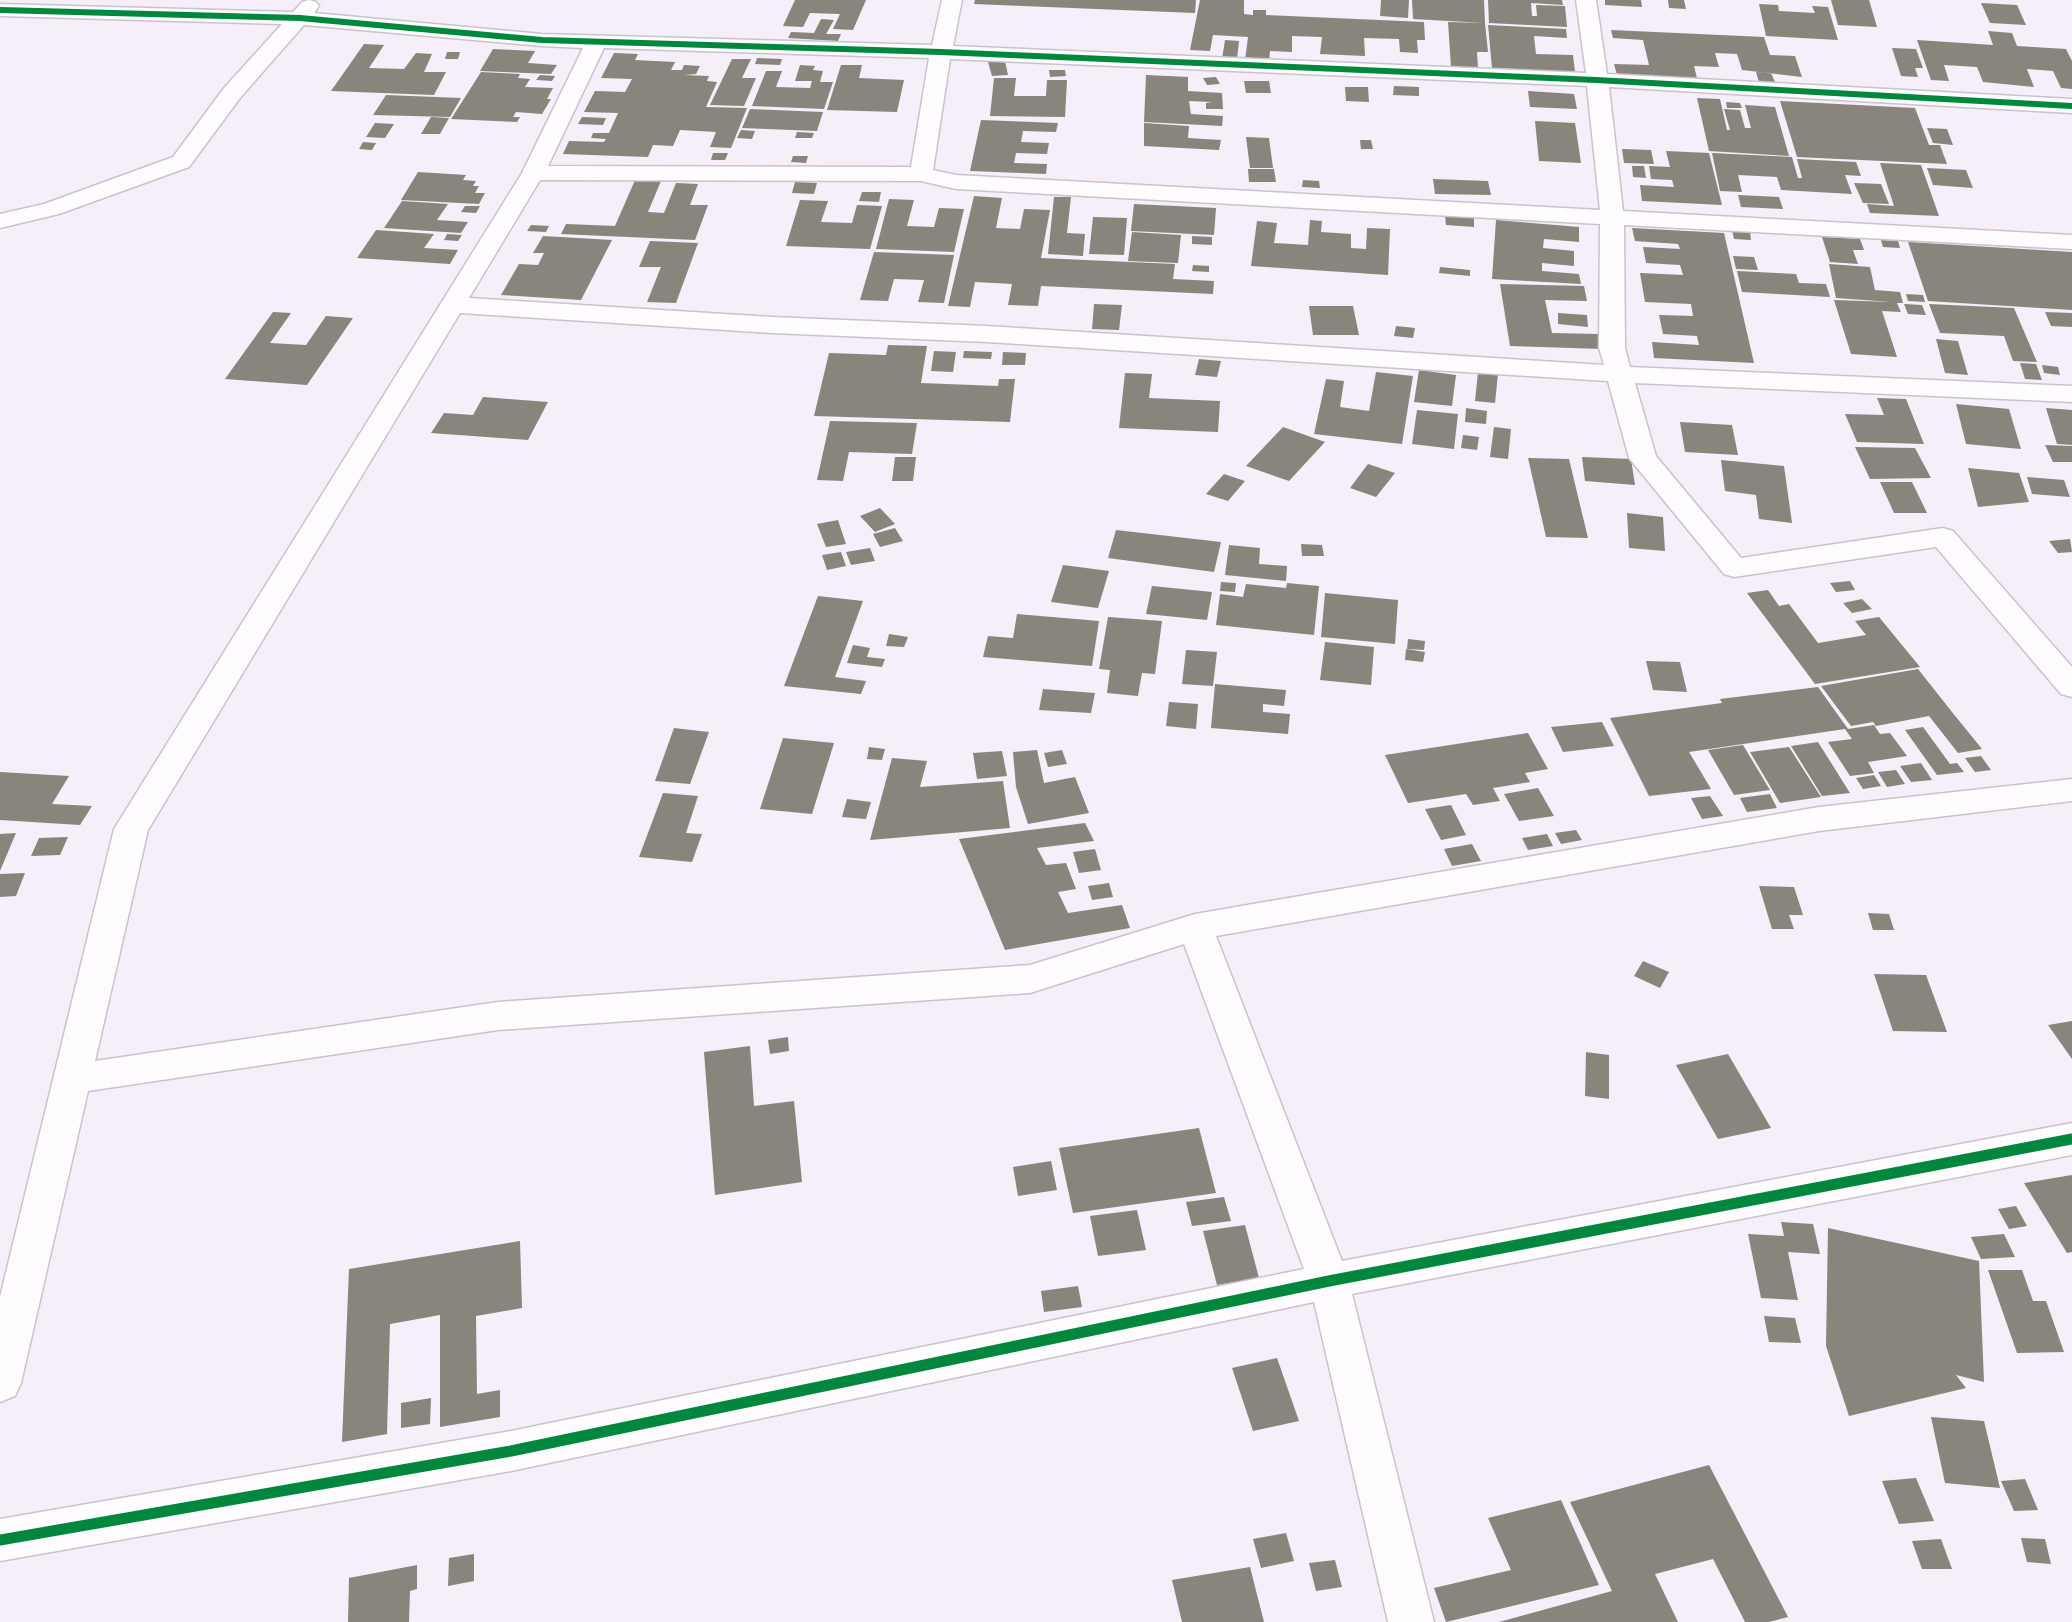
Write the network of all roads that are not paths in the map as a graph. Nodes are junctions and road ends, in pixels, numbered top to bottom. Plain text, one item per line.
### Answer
1 (314, 0) edge
2 (952, 0) edge
3 (1586, 0) edge
4 (0, 10) edge
5 (300, 18) junction
6 (596, 42) junction
7 (941, 52) junction
8 (1596, 80) junction
9 (2072, 106) edge
10 (533, 174) junction
11 (921, 174) junction
12 (1612, 215) junction
13 (0, 221) edge
14 (2072, 242) edge
15 (453, 305) junction
16 (1620, 374) junction
17 (2072, 394) edge
18 (2072, 687) edge
19 (2072, 790) edge
20 (1195, 927) junction
21 (70, 1079) junction
22 (2072, 1139) edge
23 (1329, 1281) junction
24 (0, 1383) edge
25 (0, 1540) edge
26 (1411, 1622) edge

1 - 5 street
2 - 7 street
3 - 8 street
4 - 5 street
5 - 6 street
5 - 13 street
6 - 7 street
6 - 10 street
7 - 8 street
7 - 11 street
8 - 9 street
8 - 12 street
10 - 11 street
10 - 15 street
11 - 12 street
12 - 14 street
12 - 16 street
15 - 16 street
15 - 21 street
16 - 17 street
16 - 18 street
19 - 20 street
20 - 21 street
20 - 23 street
21 - 24 street
22 - 23 street
23 - 25 street
23 - 26 street

